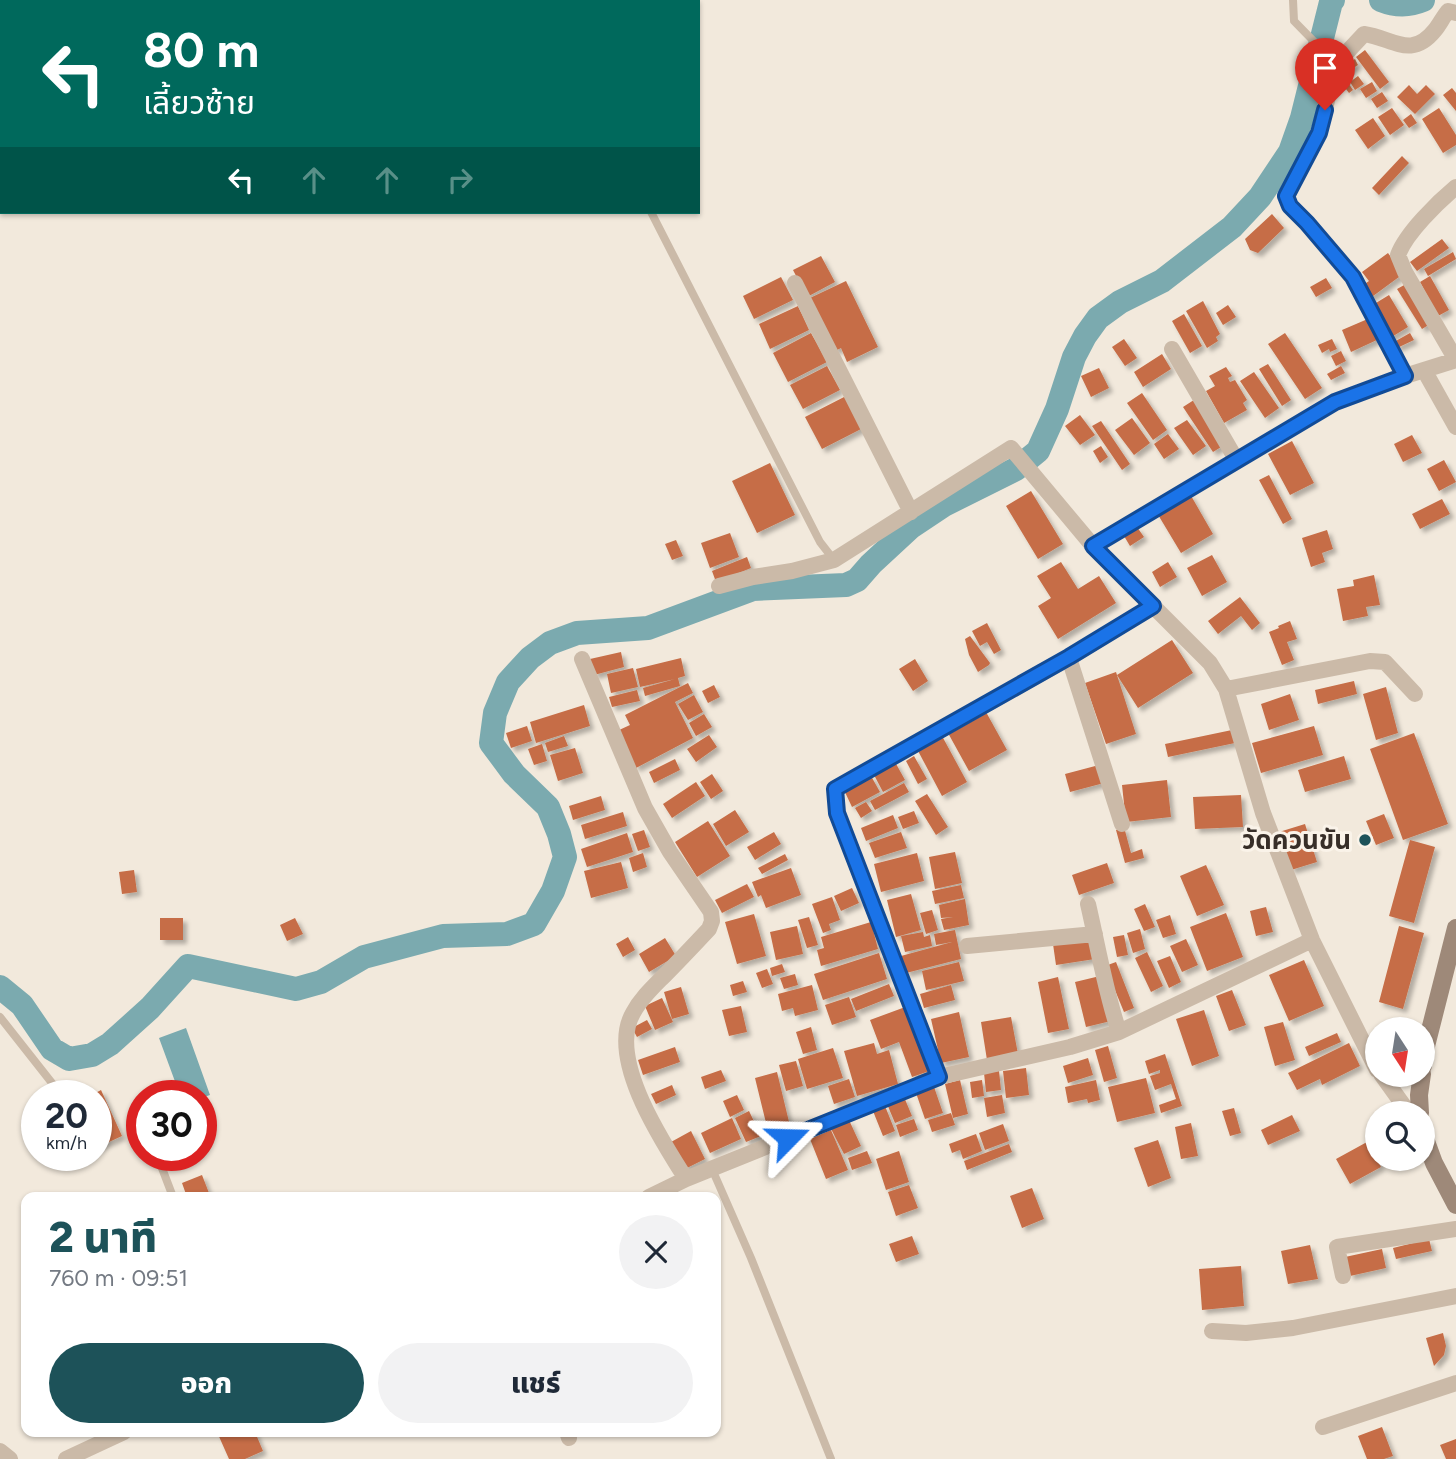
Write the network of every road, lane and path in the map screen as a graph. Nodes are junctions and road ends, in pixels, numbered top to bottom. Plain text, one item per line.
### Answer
1 (1293, 0) edge
2 (1456, 13) edge
3 (1333, 61) junction
4 (1456, 187) edge
5 (652, 214) edge
6 (794, 283) dead end
7 (1172, 349) dead end
8 (1456, 360) edge
9 (1424, 370) junction
10 (1405, 376) junction
11 (1456, 427) edge
12 (1237, 461) junction
13 (911, 512) junction
14 (1093, 546) junction
15 (834, 560) junction
16 (719, 586) dead end
17 (1153, 606) junction
18 (1069, 657) junction
19 (582, 659) dead end
20 (1226, 689) junction
21 (1415, 694) dead end
22 (1122, 824) dead end
23 (1088, 904) dead end
24 (1456, 928) edge
25 (1095, 934) junction
26 (1312, 940) junction
27 (967, 946) dead end
28 (0, 1017) edge
29 (1433, 1017) edge
30 (1119, 1032) junction
31 (1365, 1046) edge
32 (939, 1077) junction
33 (49, 1080) edge
34 (1435, 1167) edge
35 (712, 1169) junction
36 (163, 1171) edge
37 (686, 1179) junction
38 (171, 1192) edge
39 (659, 1192) edge
40 (1456, 1205) edge
41 (1456, 1229) edge
42 (1343, 1276) dead end
43 (1456, 1296) edge
44 (1212, 1331) dead end
45 (1456, 1383) edge
46 (1323, 1427) dead end
47 (113, 1437) edge
48 (0, 1451) edge
49 (10, 1459) edge
50 (66, 1459) edge
51 (831, 1459) edge

1 - 3 lane
2 - 3 street
3 - 10 street
4 - 8 street
5 - 15 lane
6 - 13 street
7 - 12 street
8 - 9 street
9 - 10 street
9 - 11 street
10 - 12 street
12 - 14 street
13 - 14 street
13 - 15 street
14 - 17 street
15 - 16 street
17 - 18 street
17 - 20 street
18 - 22 street
18 - 32 street
19 - 37 street
20 - 21 street
20 - 26 street
23 - 25 street
24 - 29 main road
25 - 27 street
25 - 30 street
26 - 30 street
26 - 31 street
28 - 33 lane
30 - 32 street
32 - 35 street
34 - 40 main road
35 - 37 street
35 - 51 lane
36 - 38 lane
37 - 39 street
41 - 42 street
43 - 44 street
45 - 46 street
47 - 50 street
48 - 49 street

